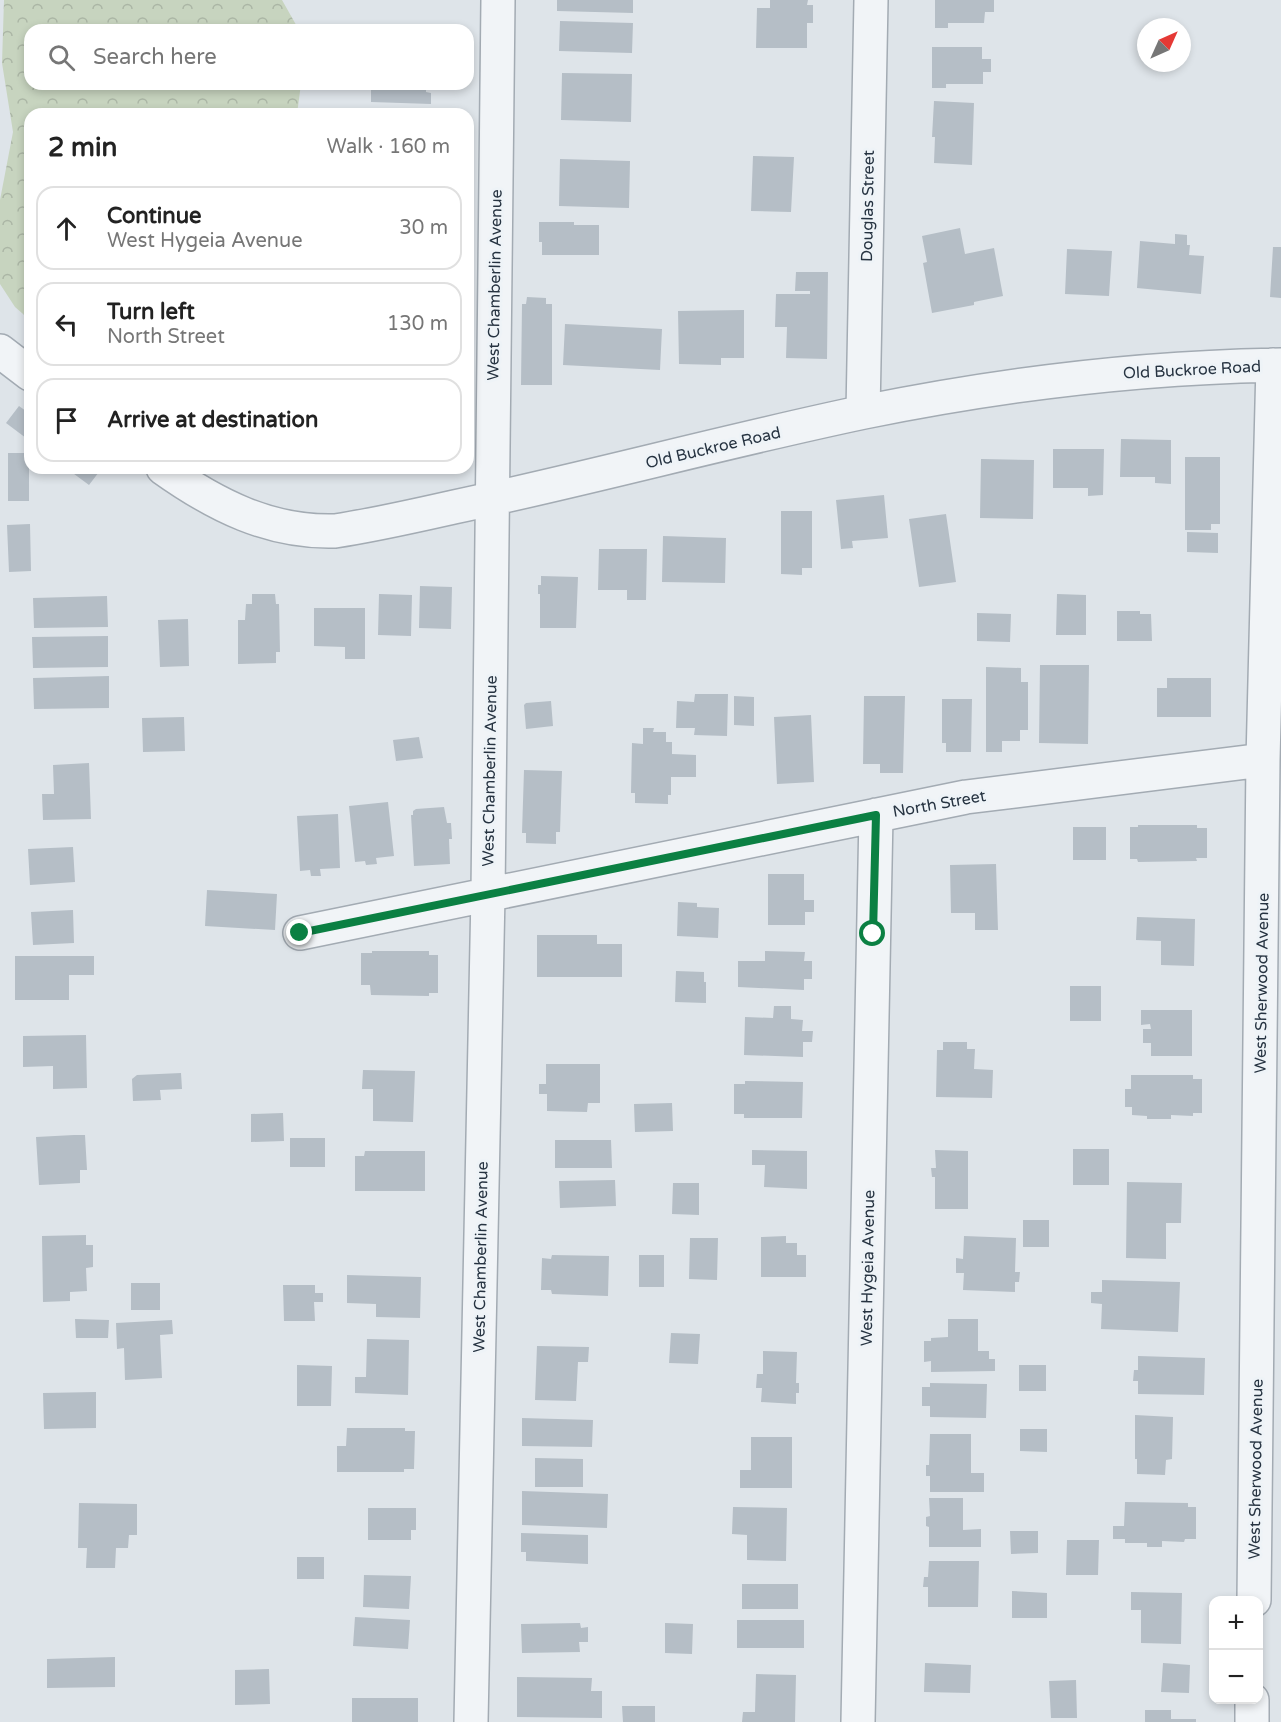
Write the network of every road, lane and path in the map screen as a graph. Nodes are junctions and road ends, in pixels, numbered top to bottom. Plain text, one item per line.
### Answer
1 (498, 0) edge
2 (871, 0) edge
3 (0, 351) edge
4 (1277, 365) edge
5 (24, 369) edge
6 (863, 412) junction
7 (173, 474) edge
8 (492, 500) junction
9 (1263, 760) junction
10 (876, 815) junction
11 (488, 894) junction
12 (300, 933) dead end
13 (1254, 1596) edge
14 (1252, 1704) edge
15 (471, 1722) edge
16 (858, 1722) edge
17 (1252, 1722) edge

1 - 8 street, West Chamberlin Avenue
2 - 6 street, Douglas Street
3 - 5 street
4 - 6 street, Old Buckroe Road
4 - 9 street, West Sherwood Avenue
6 - 8 street, Old Buckroe Road
7 - 8 street, Old Buckroe Road
8 - 11 street, West Chamberlin Avenue
9 - 10 street, North Street
9 - 13 street, West Sherwood Avenue
10 - 11 street, North Street
10 - 16 street, West Hygeia Avenue
11 - 12 street, North Street
11 - 15 street, West Chamberlin Avenue
14 - 17 street

